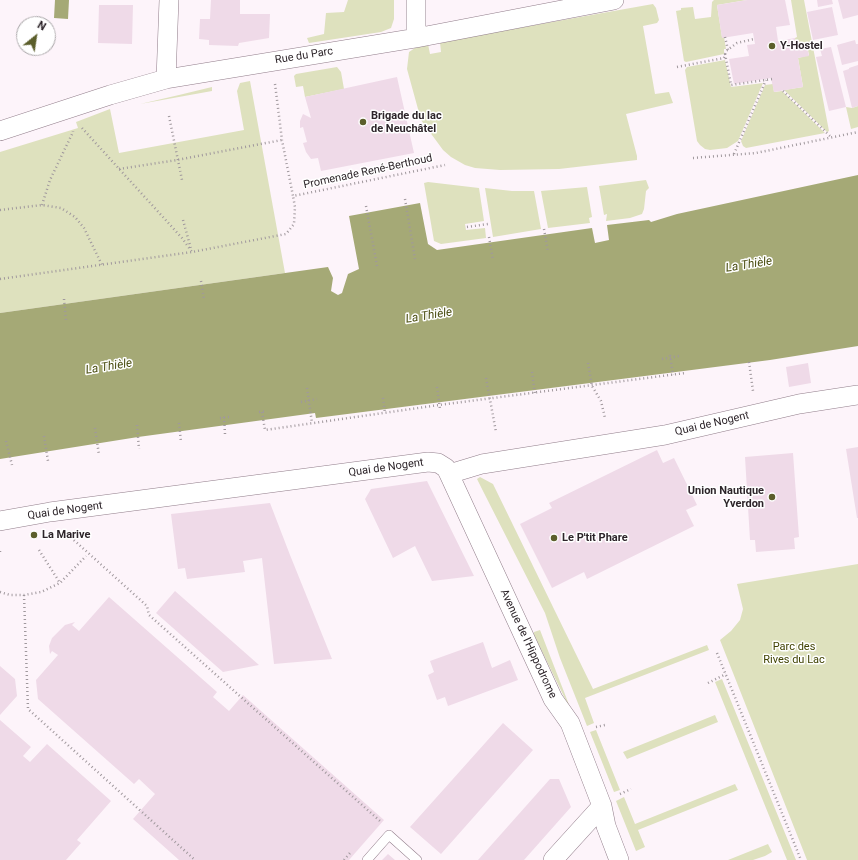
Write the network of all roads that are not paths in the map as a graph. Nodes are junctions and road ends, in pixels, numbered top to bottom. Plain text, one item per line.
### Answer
1 (169, 0) edge
2 (416, 0) edge
3 (614, 0) edge
4 (416, 38) junction
5 (166, 79) junction
6 (0, 131) edge
7 (858, 395) edge
8 (449, 474) junction
9 (0, 521) edge
10 (602, 806) junction
11 (367, 860) edge
12 (417, 860) edge
13 (553, 860) edge
14 (619, 860) edge

1 - 5 street
2 - 4 street
3 - 4 street, Rue du Parc
4 - 5 street, Rue du Parc
5 - 6 street, Rue du Parc
7 - 8 street, Quai de Nogent
8 - 9 street, Quai de Nogent
8 - 10 street, Avenue de l'Hippodrome
10 - 13 street
10 - 14 street, Avenue de l'Hippodrome
11 - 12 lane

